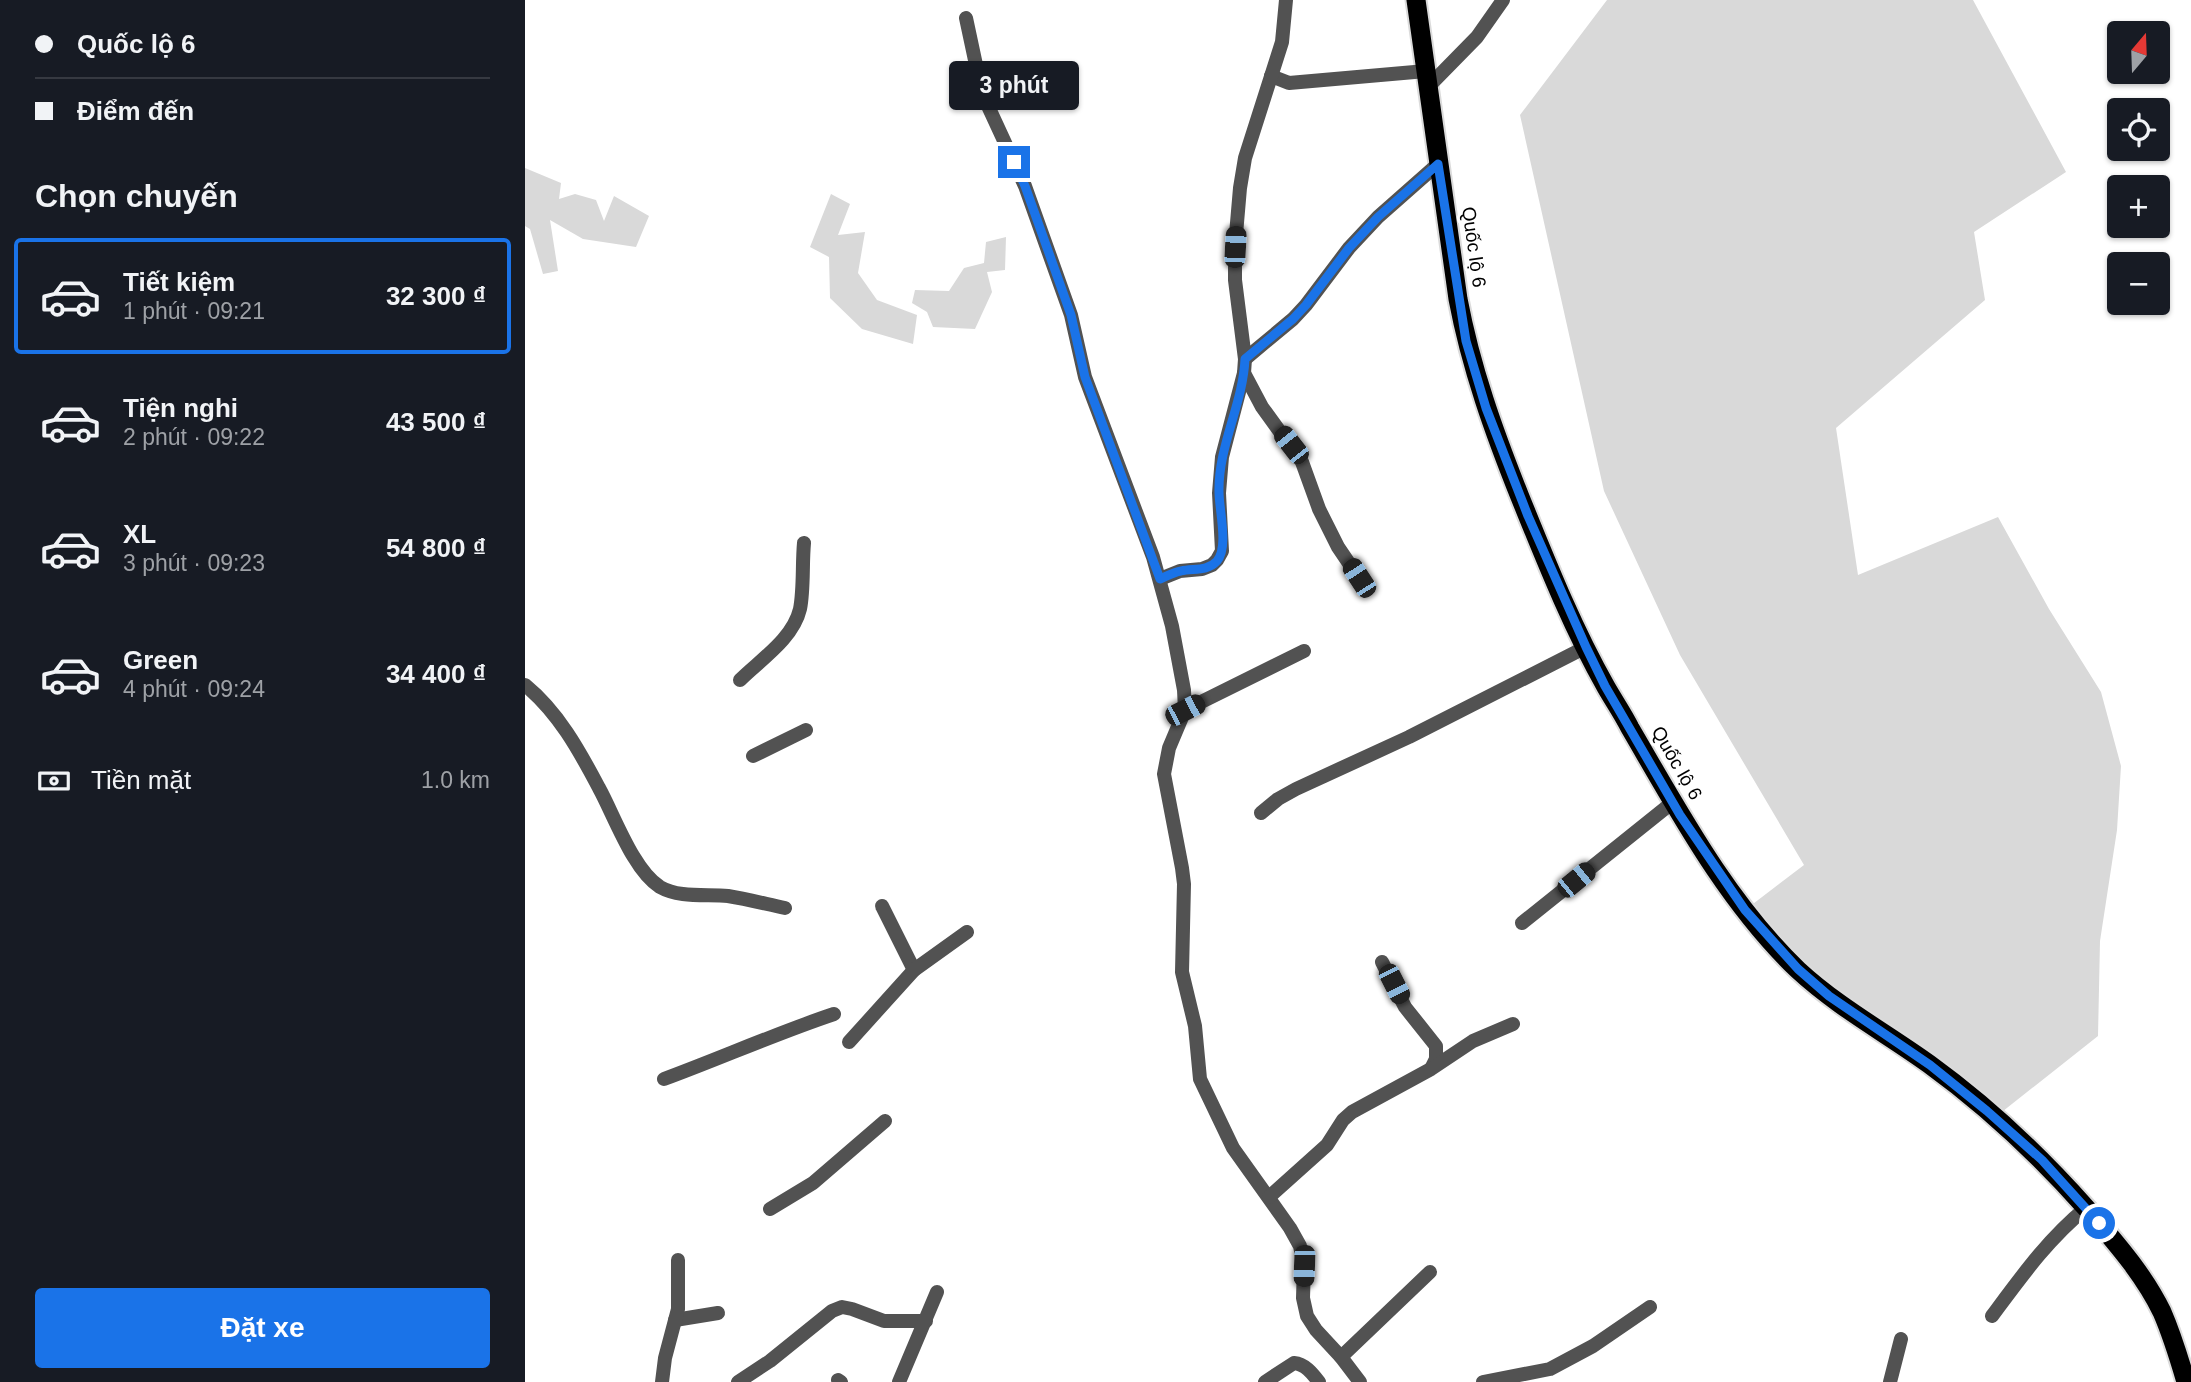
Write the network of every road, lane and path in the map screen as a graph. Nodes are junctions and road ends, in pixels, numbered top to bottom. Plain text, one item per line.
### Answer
1 (1286, 0) edge
2 (1416, 0) edge
3 (1503, 0) edge
4 (966, 18) dead end
5 (1271, 76) junction
6 (1427, 79) junction
7 (1438, 164) junction
8 (1245, 366) junction
9 (804, 543) dead end
10 (1359, 578) dead end
11 (1160, 579) junction
12 (1586, 647) junction
13 (1304, 651) dead end
14 (740, 680) dead end
15 (525, 685) edge
16 (1185, 710) junction
17 (806, 730) dead end
18 (753, 756) dead end
19 (1673, 802) junction
20 (1261, 813) dead end
21 (881, 906) dead end
22 (785, 908) dead end
23 (1522, 923) dead end
24 (967, 932) dead end
25 (1382, 962) dead end
26 (914, 970) junction
27 (834, 1014) dead end
28 (1513, 1024) dead end
29 (849, 1042) dead end
30 (1431, 1069) junction
31 (664, 1079) dead end
32 (885, 1121) dead end
33 (1269, 1197) junction
34 (2086, 1208) junction
35 (770, 1209) dead end
36 (678, 1260) dead end
37 (1430, 1272) dead end
38 (937, 1292) dead end
39 (1650, 1307) dead end
40 (717, 1313) dead end
41 (1992, 1316) dead end
42 (675, 1320) junction
43 (926, 1321) junction
44 (1901, 1339) dead end
45 (1341, 1357) junction
46 (662, 1382) edge
47 (738, 1382) edge
48 (899, 1382) edge
49 (1265, 1382) edge
50 (1319, 1382) edge
51 (1360, 1382) edge
52 (1483, 1382) edge
53 (1890, 1382) edge
54 (2186, 1382) edge

1 - 5 street
2 - 6 highway, Quốc lộ 6
3 - 6 street
4 - 11 street
5 - 6 street
5 - 8 street
6 - 7 highway, Quốc lộ 6
7 - 8 street
7 - 12 highway, Quốc lộ 6
8 - 10 street
8 - 11 street
9 - 14 street
11 - 16 street
12 - 19 highway, Quốc lộ 6
12 - 20 street
13 - 16 street
15 - 22 street
16 - 33 street
17 - 18 street
19 - 23 street
19 - 34 highway, Quốc lộ 6
21 - 26 street
24 - 26 street
25 - 30 street
26 - 29 street
27 - 31 street
28 - 30 street
30 - 33 street
32 - 35 street
33 - 45 street
34 - 41 street
34 - 54 highway, Quốc lộ 6
36 - 42 street
37 - 45 street
38 - 43 street
39 - 52 street
40 - 42 street
42 - 46 street
43 - 47 street
43 - 48 street
44 - 53 street
45 - 51 street
49 - 50 street

